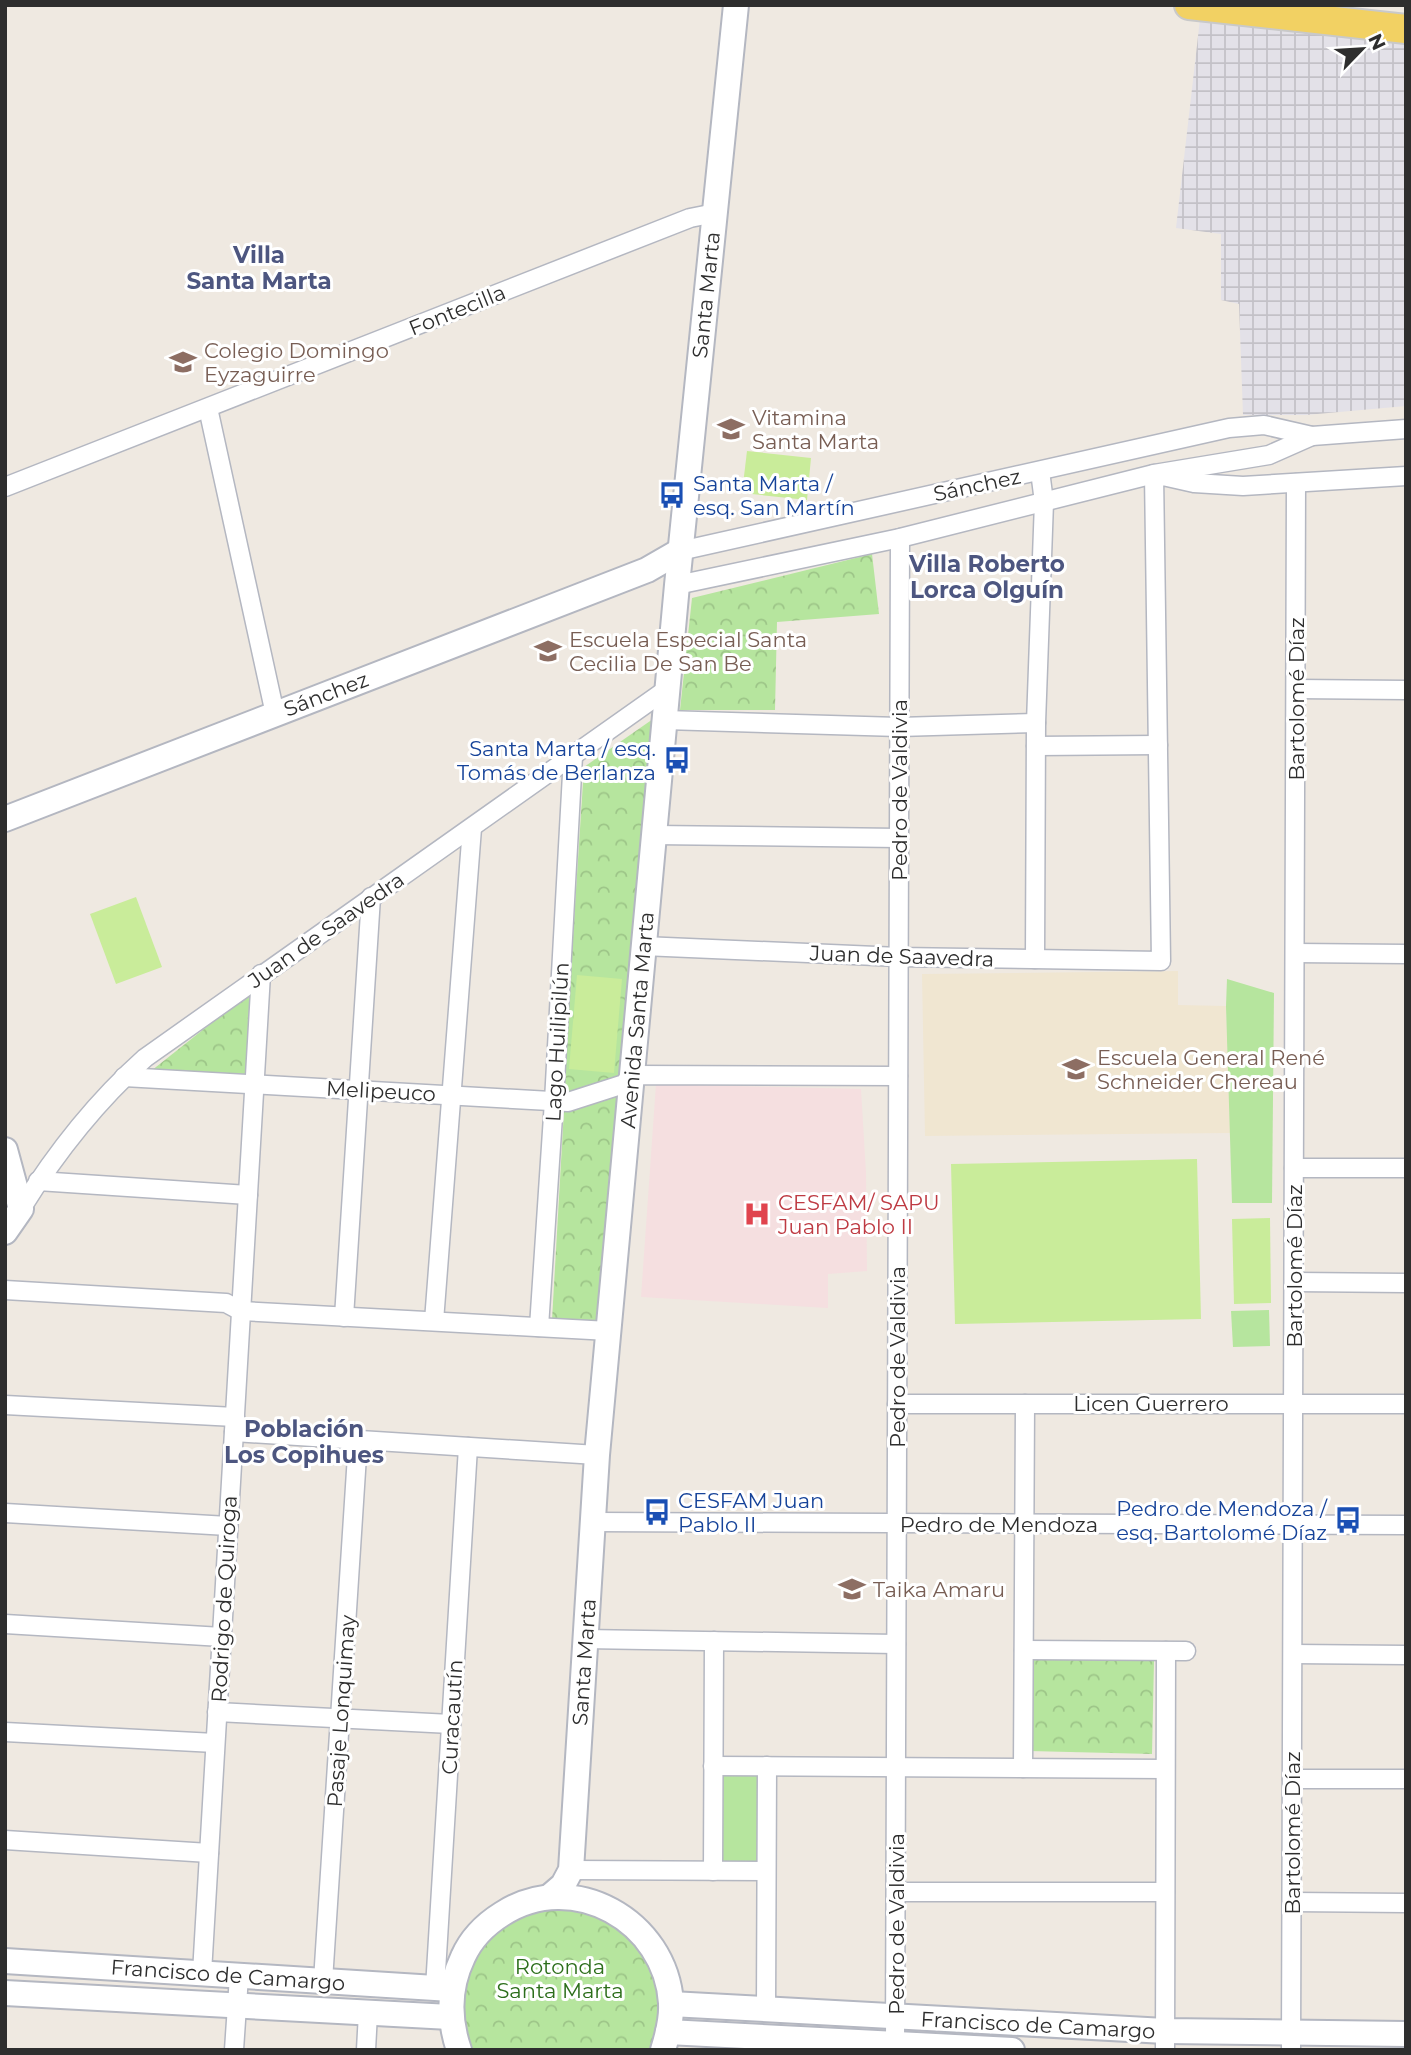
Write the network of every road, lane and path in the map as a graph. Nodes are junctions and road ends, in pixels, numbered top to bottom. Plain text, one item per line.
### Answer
1 (736, 5) edge
2 (1189, 5) edge
3 (1406, 29) edge
4 (715, 214) junction
5 (208, 408) junction
6 (1406, 429) edge
7 (1312, 436) junction
8 (1040, 471) junction
9 (1154, 474) junction
10 (1406, 476) edge
11 (1296, 483) junction
12 (5, 488) edge
13 (1044, 502) junction
14 (900, 538) junction
15 (680, 551) junction
16 (647, 570) junction
17 (677, 585) junction
18 (667, 689) junction
19 (1296, 689) junction
20 (1406, 690) edge
21 (275, 714) junction
22 (665, 720) junction
23 (1036, 723) junction
24 (899, 727) junction
25 (1158, 745) junction
26 (1036, 746) junction
27 (573, 756) junction
28 (5, 818) edge
29 (472, 828) junction
30 (654, 835) junction
31 (899, 838) junction
32 (371, 897) junction
33 (643, 946) junction
34 (1295, 953) junction
35 (1406, 954) edge
36 (899, 957) junction
37 (1035, 959) junction
38 (261, 974) junction
39 (632, 1075) junction
40 (898, 1076) junction
41 (124, 1077) junction
42 (255, 1085) junction
43 (359, 1090) junction
44 (450, 1095) junction
45 (554, 1101) junction
46 (5, 1150) edge
47 (1294, 1168) junction
48 (1406, 1168) edge
49 (38, 1181) junction
50 (248, 1195) junction
51 (21, 1209) junction
52 (5, 1232) edge
53 (1294, 1282) junction
54 (1406, 1283) edge
55 (5, 1290) edge
56 (241, 1311) junction
57 (344, 1317) junction
58 (434, 1321) junction
59 (539, 1327) junction
60 (609, 1331) junction
61 (1293, 1403) junction
62 (897, 1404) junction
63 (1025, 1404) junction
64 (1406, 1404) edge
65 (5, 1405) edge
66 (234, 1425) junction
67 (358, 1440) junction
68 (468, 1447) junction
69 (597, 1455) junction
70 (5, 1513) edge
71 (593, 1522) junction
72 (897, 1523) junction
73 (1024, 1524) junction
74 (1293, 1525) junction
75 (1406, 1525) edge
76 (228, 1526) junction
77 (5, 1624) edge
78 (222, 1637) junction
79 (585, 1639) junction
80 (714, 1641) junction
81 (897, 1644) junction
82 (1024, 1650) junction
83 (1166, 1651) junction
84 (1186, 1651) dead end
85 (1293, 1654) junction
86 (1406, 1655) edge
87 (217, 1712) junction
88 (340, 1718) junction
89 (451, 1724) junction
90 (5, 1732) edge
91 (215, 1743) junction
92 (713, 1766) junction
93 (767, 1766) junction
94 (896, 1767) junction
95 (1023, 1768) junction
96 (1166, 1769) junction
97 (1292, 1779) junction
98 (1406, 1779) edge
99 (5, 1840) edge
100 (209, 1853) junction
101 (571, 1870) junction
102 (713, 1871) junction
103 (766, 1871) junction
104 (896, 1892) junction
105 (1165, 1892) junction
106 (549, 1897) junction
107 (585, 1899) junction
108 (1292, 1902) junction
109 (1406, 1903) edge
110 (5, 1961) edge
111 (202, 1973) junction
112 (239, 1976) junction
113 (323, 1981) junction
114 (443, 1988) junction
115 (5, 1993) edge
116 (671, 2004) junction
117 (236, 2007) junction
118 (766, 2010) junction
119 (368, 2013) junction
120 (450, 2017) junction
121 (895, 2017) junction
122 (1406, 2034) edge
123 (1165, 2040) edge
124 (666, 2041) edge
125 (1291, 2042) edge
126 (766, 2044) edge
127 (895, 2046) edge
128 (234, 2050) edge
129 (366, 2050) edge
130 (459, 2050) edge
131 (1012, 2050) edge

1 - 4 street, Santa Marta
2 - 3 main road
4 - 5 street, Fontecilla
4 - 15 street, Santa Marta
5 - 12 street, Fontecilla
5 - 21 street
6 - 7 street, Sánchez
7 - 8 street, Sánchez
7 - 9 street, Sánchez
8 - 13 street
8 - 15 street, Sánchez
9 - 11 street, Sánchez
9 - 13 street, Sánchez
9 - 25 street
10 - 11 street, Sánchez
11 - 19 street, Bartolomé Díaz
13 - 14 street, Sánchez
13 - 23 street
14 - 17 street, Sánchez
14 - 24 street, Pedro de Valdivia
15 - 16 street, Sánchez
15 - 17 street, Santa Marta
16 - 17 street
16 - 21 street, Sánchez
17 - 18 street, Avenida Santa Marta
18 - 22 street, Avenida Santa Marta
18 - 27 street, Juan de Saavedra
19 - 20 street
19 - 34 street, Bartolomé Díaz
21 - 28 street, Sánchez
22 - 24 street
22 - 30 street, Avenida Santa Marta
23 - 24 street
23 - 26 street
24 - 31 street, Pedro de Valdivia
25 - 26 street
25 - 37 street, Juan de Saavedra
26 - 37 street
27 - 29 street, Juan de Saavedra
27 - 45 street, Lago Huilipilún
29 - 32 street, Juan de Saavedra
29 - 44 street
30 - 31 street
30 - 33 street, Avenida Santa Marta
31 - 36 street, Pedro de Valdivia
32 - 38 street, Juan de Saavedra
32 - 43 street
33 - 36 street, Juan de Saavedra
33 - 39 street, Avenida Santa Marta
34 - 35 street
34 - 47 street, Bartolomé Díaz
36 - 37 street, Juan de Saavedra
36 - 40 street, Pedro de Valdivia
38 - 41 street, Juan de Saavedra
38 - 42 street, Rodrigo de Quiroga
39 - 40 street
39 - 45 street, Melipeuco
39 - 60 street, Avenida Santa Marta
40 - 62 street, Pedro de Valdivia
41 - 42 street, Melipeuco
41 - 49 street, Juan de Saavedra
42 - 43 street, Melipeuco
42 - 50 street, Rodrigo de Quiroga
43 - 44 street, Melipeuco
43 - 57 street
44 - 45 street, Melipeuco
44 - 58 street
45 - 59 street, Lago Huilipilún
46 - 51 street
47 - 48 street
47 - 53 street, Bartolomé Díaz
49 - 50 street
49 - 51 street, Juan de Saavedra
50 - 56 street, Rodrigo de Quiroga
51 - 52 street
53 - 54 street
53 - 61 street, Bartolomé Díaz
55 - 56 street
56 - 57 street
56 - 66 street, Rodrigo de Quiroga
57 - 58 street
58 - 59 street
59 - 60 street
60 - 69 street, Avenida Santa Marta
61 - 63 street, Licen Guerrero
61 - 64 street, Licen Guerrero
61 - 74 street, Bartolomé Díaz
62 - 63 street, Licen Guerrero
62 - 72 street, Pedro de Valdivia
63 - 73 street
65 - 66 street
66 - 67 street
66 - 76 street, Rodrigo de Quiroga
67 - 68 street
67 - 88 street, Pasaje Lonquimay
68 - 69 street
68 - 89 street, Curacautín
69 - 71 street, Santa Marta
70 - 76 street
71 - 72 street, Pedro de Mendoza
71 - 79 street, Santa Marta
72 - 73 street, Pedro de Mendoza
72 - 81 street, Pedro de Valdivia
73 - 74 street, Pedro de Mendoza
73 - 82 street
74 - 75 street, Pedro de Mendoza
74 - 85 street, Bartolomé Díaz
76 - 78 street, Rodrigo de Quiroga
77 - 78 street
78 - 87 street, Rodrigo de Quiroga
79 - 80 street
79 - 101 street, Santa Marta
80 - 81 street
80 - 92 street
81 - 94 street, Pedro de Valdivia
82 - 83 street
82 - 95 street
83 - 84 street
83 - 96 street
85 - 86 street
85 - 97 street, Bartolomé Díaz
87 - 88 street
87 - 91 street, Rodrigo de Quiroga
88 - 89 street
88 - 113 street, Pasaje Lonquimay
89 - 114 street, Curacautín
90 - 91 street
91 - 100 street, Rodrigo de Quiroga
92 - 93 street
92 - 102 street
93 - 94 street
93 - 103 street
94 - 95 street
94 - 104 street, Pedro de Valdivia
95 - 96 street
96 - 105 street
97 - 98 street
97 - 108 street, Bartolomé Díaz
99 - 100 street
100 - 111 street, Rodrigo de Quiroga
101 - 102 street
101 - 106 street
101 - 107 street, Santa Marta
102 - 103 street
103 - 118 street
104 - 105 street
104 - 121 street, Pedro de Valdivia
105 - 123 street
106 - 107 street, Francisco de Camargo
106 - 114 street, Francisco de Camargo
107 - 116 street, Francisco de Camargo
108 - 109 street
108 - 125 street, Bartolomé Díaz
110 - 111 street, Francisco de Camargo
111 - 112 street, Francisco de Camargo
112 - 113 street, Francisco de Camargo
112 - 117 street
113 - 114 street, Francisco de Camargo
114 - 120 street, Francisco de Camargo
115 - 117 street, Francisco de Camargo
116 - 118 street, Francisco de Camargo
116 - 124 street, Francisco de Camargo
117 - 119 street, Francisco de Camargo
117 - 128 street
118 - 121 street, Francisco de Camargo
119 - 120 street, Francisco de Camargo
119 - 129 street
120 - 130 street, Francisco de Camargo
121 - 123 street, Francisco de Camargo
121 - 127 street, Pedro de Valdivia
122 - 125 street, Francisco de Camargo
123 - 125 street, Francisco de Camargo
124 - 126 street, Francisco de Camargo
126 - 127 street, Francisco de Camargo
127 - 131 street, Francisco de Camargo

